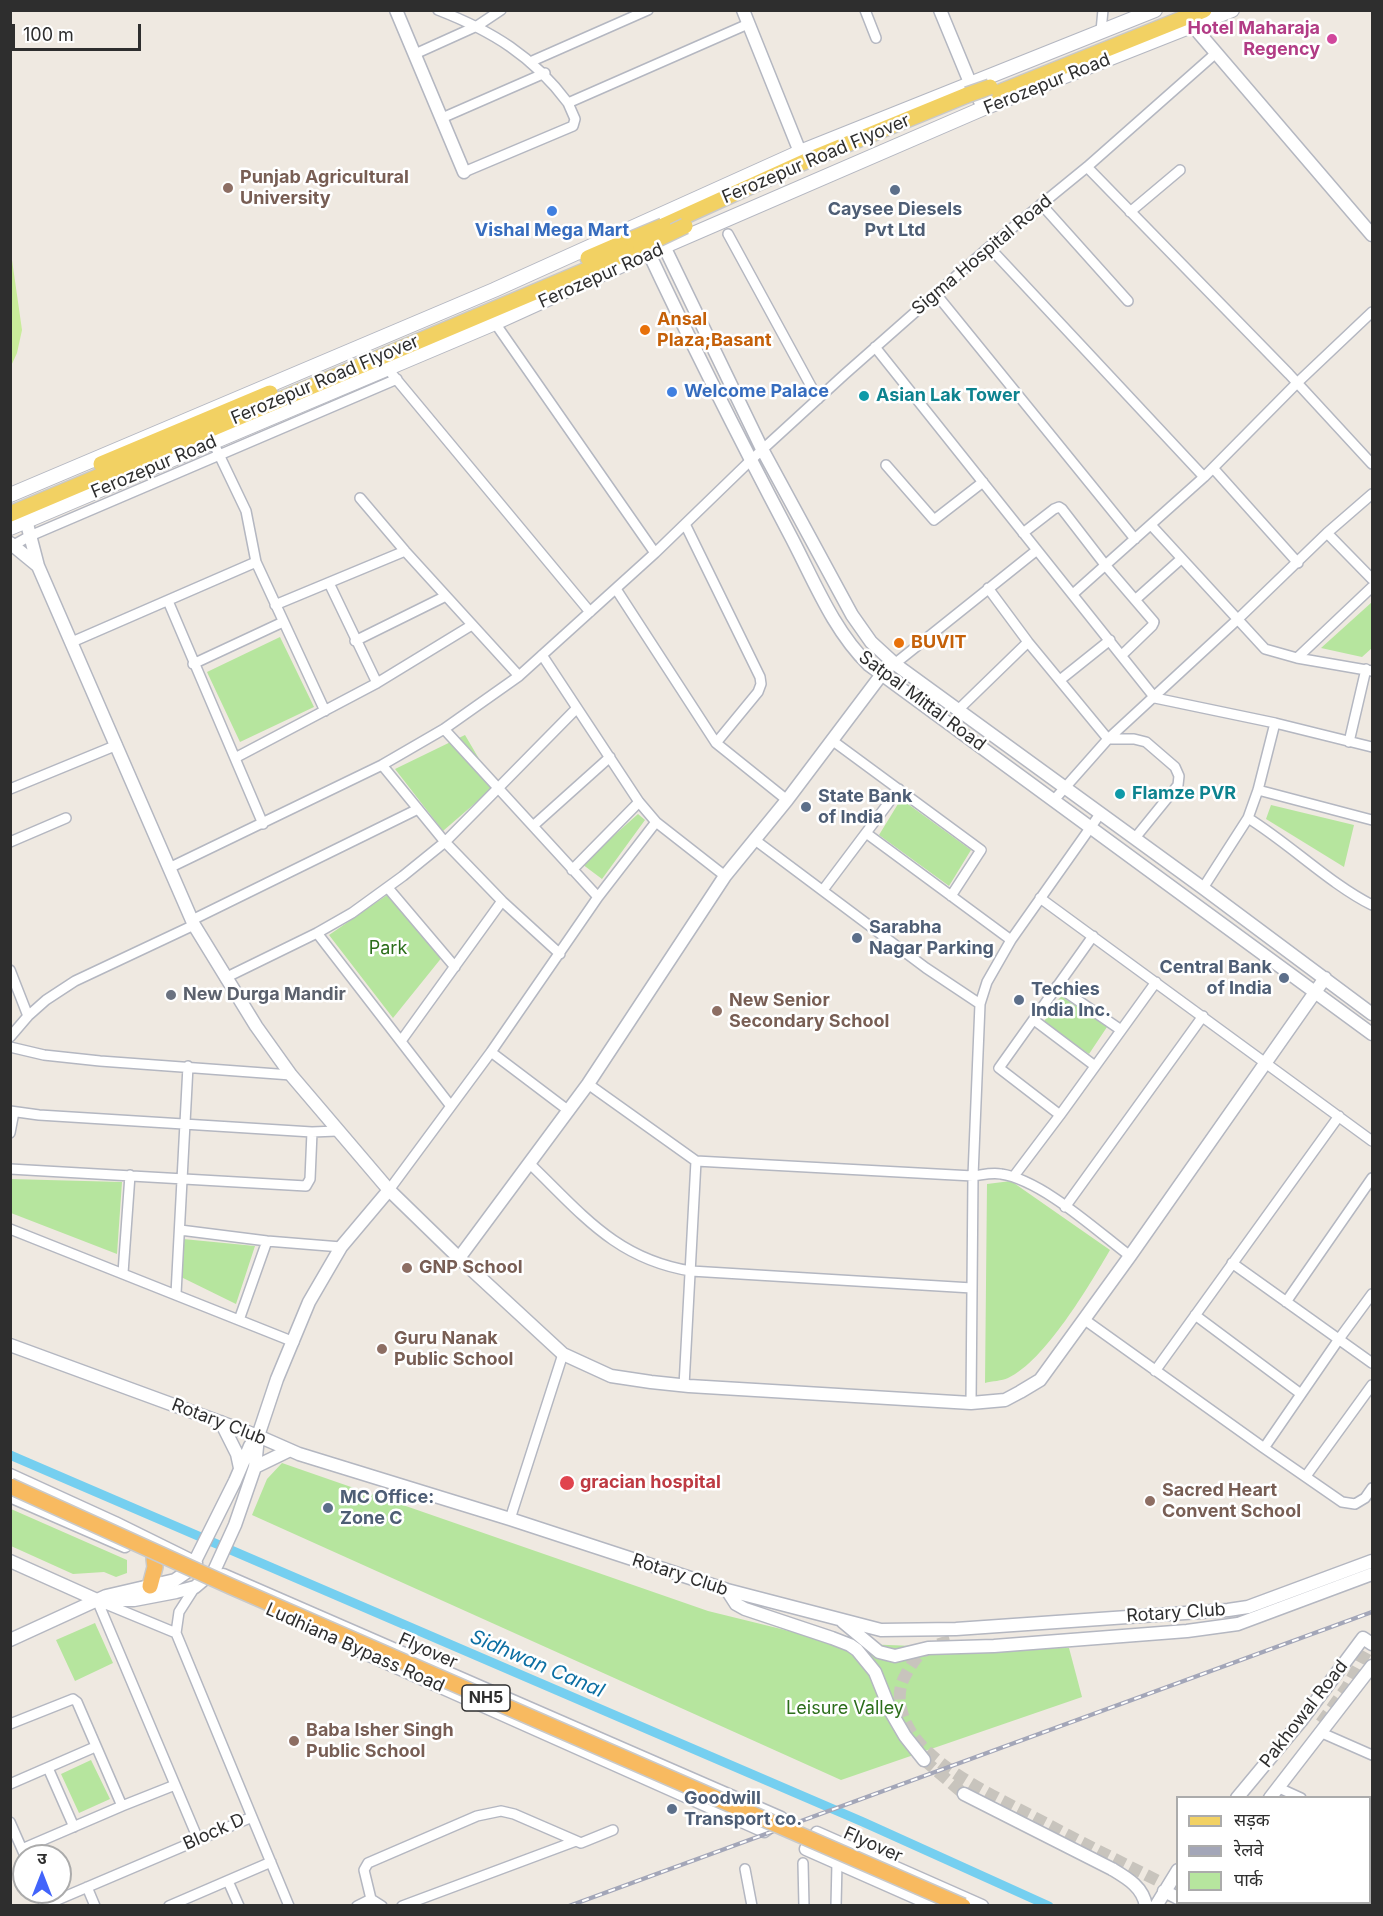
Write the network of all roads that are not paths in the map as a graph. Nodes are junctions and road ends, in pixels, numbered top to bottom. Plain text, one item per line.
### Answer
1 (396, 10) edge
2 (438, 10) edge
3 (501, 10) edge
4 (648, 10) edge
5 (743, 10) edge
6 (864, 10) edge
7 (940, 10) edge
8 (1103, 10) edge
9 (1155, 10) edge
10 (1183, 10) edge
11 (1203, 10) edge
12 (1232, 10) edge
13 (748, 24) junction
14 (477, 26) junction
15 (1192, 26) junction
16 (1101, 31) junction
17 (876, 38) dead end
18 (1215, 53) junction
19 (415, 54) junction
20 (530, 62) junction
21 (545, 73) junction
22 (978, 96) junction
23 (568, 103) junction
24 (442, 118) junction
25 (800, 152) junction
26 (1087, 167) junction
27 (1180, 170) dead end
28 (464, 172) joint
29 (1041, 204) junction
30 (1130, 212) junction
31 (658, 222) junction
32 (685, 226) joint
33 (728, 234) dead end
34 (1372, 235) edge
35 (640, 241) junction
36 (989, 247) junction
37 (665, 248) junction
38 (936, 294) junction
39 (1128, 301) dead end
40 (1372, 312) edge
41 (495, 323) junction
42 (875, 347) junction
43 (387, 368) junction
44 (397, 380) junction
45 (1297, 383) junction
46 (818, 399) junction
47 (213, 442) junction
48 (762, 449) junction
49 (219, 457) junction
50 (751, 460) junction
51 (1372, 464) edge
52 (886, 465) dead end
53 (1213, 468) junction
54 (1204, 477) junction
55 (983, 482) junction
56 (1372, 494) edge
57 (10, 495) edge
58 (360, 498) dead end
59 (10, 504) edge
60 (10, 514) edge
61 (26, 520) junction
62 (685, 524) junction
63 (1151, 525) junction
64 (10, 528) edge
65 (1023, 533) junction
66 (1327, 533) junction
67 (30, 536) junction
68 (1136, 539) junction
69 (12, 545) edge
70 (1036, 550) junction
71 (405, 551) junction
72 (655, 553) junction
73 (1181, 559) junction
74 (256, 562) junction
75 (1298, 563) junction
76 (38, 566) junction
77 (1106, 566) junction
78 (1372, 579) edge
79 (329, 583) junction
80 (1372, 587) edge
81 (988, 588) junction
82 (616, 589) junction
83 (1073, 594) junction
84 (446, 596) junction
85 (1135, 600) junction
86 (168, 601) junction
87 (275, 605) junction
88 (590, 612) junction
89 (1238, 619) junction
90 (283, 622) junction
91 (472, 625) junction
92 (355, 640) junction
93 (1110, 640) junction
94 (72, 642) junction
95 (1028, 642) junction
96 (1122, 655) junction
97 (542, 656) junction
98 (1297, 658) junction
99 (193, 664) junction
100 (894, 664) junction
101 (1369, 670) edge
102 (882, 674) junction
103 (519, 676) junction
104 (1060, 680) junction
105 (376, 683) junction
106 (1155, 698) junction
107 (577, 708) junction
108 (958, 710) junction
109 (325, 711) junction
110 (1275, 723) junction
111 (444, 729) junction
112 (1108, 739) junction
113 (833, 741) junction
114 (1349, 742) junction
115 (716, 743) junction
116 (117, 745) junction
117 (1372, 747) edge
118 (610, 757) junction
119 (235, 758) junction
120 (382, 765) junction
121 (497, 788) junction
122 (1065, 788) junction
123 (10, 789) edge
124 (899, 789) junction
125 (1258, 790) junction
126 (787, 800) junction
127 (1054, 801) junction
128 (639, 802) junction
129 (418, 809) junction
130 (1100, 814) junction
131 (66, 818) dead end
132 (1248, 818) junction
133 (1372, 820) edge
134 (656, 822) junction
135 (263, 824) junction
136 (533, 826) junction
137 (1091, 827) junction
138 (866, 833) junction
139 (1135, 838) junction
140 (755, 840) junction
141 (10, 842) edge
142 (446, 842) junction
143 (169, 868) junction
144 (572, 870) junction
145 (725, 876) junction
146 (388, 888) junction
147 (1203, 888) junction
148 (823, 890) junction
149 (951, 896) junction
150 (598, 897) junction
151 (1040, 898) junction
152 (502, 901) junction
153 (1372, 905) edge
154 (193, 922) junction
155 (317, 933) junction
156 (1093, 936) junction
157 (1011, 940) junction
158 (560, 954) junction
159 (455, 967) junction
160 (10, 970) edge
161 (225, 978) junction
162 (1325, 978) junction
163 (1156, 982) junction
164 (1057, 986) junction
165 (1314, 993) junction
166 (980, 1004) junction
167 (1372, 1014) edge
168 (28, 1016) junction
169 (1203, 1016) junction
170 (1034, 1020) junction
171 (1121, 1030) junction
172 (1372, 1034) edge
173 (10, 1037) edge
174 (401, 1041) junction
175 (10, 1047) edge
176 (491, 1052) junction
177 (1264, 1063) junction
178 (188, 1066) junction
179 (1095, 1066) junction
180 (291, 1075) junction
181 (588, 1083) junction
182 (450, 1105) junction
183 (12, 1111) edge
184 (569, 1111) junction
185 (1060, 1116) junction
186 (1339, 1116) junction
187 (185, 1124) junction
188 (338, 1131) junction
189 (312, 1132) junction
190 (10, 1133) edge
191 (1372, 1141) edge
192 (696, 1161) junction
193 (530, 1164) junction
194 (10, 1169) edge
195 (130, 1175) junction
196 (973, 1176) junction
197 (1014, 1176) junction
198 (183, 1178) junction
199 (1372, 1178) edge
200 (389, 1190) junction
201 (1065, 1207) junction
202 (10, 1229) edge
203 (180, 1230) junction
204 (267, 1241) junction
205 (341, 1247) junction
206 (1130, 1256) junction
207 (459, 1258) junction
208 (1232, 1263) junction
209 (691, 1271) junction
210 (123, 1273) junction
211 (972, 1288) junction
212 (176, 1294) junction
213 (1372, 1294) edge
214 (1286, 1302) junction
215 (1195, 1315) junction
216 (239, 1320) junction
217 (1084, 1320) junction
218 (1339, 1339) junction
219 (294, 1342) junction
220 (10, 1345) edge
221 (563, 1354) junction
222 (1372, 1363) edge
223 (1155, 1371) junction
224 (1372, 1385) edge
225 (684, 1386) junction
226 (1301, 1394) junction
227 (971, 1403) junction
228 (221, 1422) junction
229 (258, 1436) junction
230 (1264, 1448) junction
231 (290, 1450) junction
232 (255, 1467) junction
233 (240, 1469) junction
234 (10, 1474) edge
235 (1306, 1476) junction
236 (10, 1486) edge
237 (1372, 1488) edge
238 (10, 1496) edge
239 (510, 1519) junction
240 (154, 1559) junction
241 (197, 1560) junction
242 (10, 1561) edge
243 (1372, 1561) edge
244 (215, 1568) junction
245 (187, 1574) junction
246 (1372, 1574) edge
247 (199, 1584) junction
248 (150, 1586) junction
249 (727, 1590) junction
250 (97, 1600) junction
251 (1248, 1607) junction
252 (840, 1619) junction
253 (176, 1633) junction
254 (10, 1640) edge
255 (950, 1641) tunnel mouth
256 (1372, 1644) edge
257 (1372, 1666) edge
258 (10, 1724) edge
259 (1322, 1733) junction
260 (94, 1747) junction
261 (1372, 1755) edge
262 (924, 1760) tunnel mouth
263 (48, 1768) junction
264 (10, 1784) edge
265 (175, 1785) junction
266 (1274, 1793) edge
267 (964, 1794) tunnel mouth
268 (1238, 1796) edge
269 (1294, 1796) edge
270 (122, 1806) junction
271 (252, 1817) junction
272 (10, 1822) edge
273 (74, 1827) junction
274 (613, 1830) dead end
275 (198, 1839) junction
276 (576, 1841) junction
277 (20, 1844) edge
278 (39, 1844) edge
279 (271, 1862) junction
280 (803, 1863) dead end
281 (837, 1863) junction
282 (745, 1869) dead end
283 (228, 1881) junction
284 (1172, 1881) edge
285 (87, 1887) junction
286 (371, 1899) junction
287 (189, 1902) edge
288 (45, 1905) edge
289 (95, 1905) edge
290 (169, 1905) edge
291 (239, 1905) edge
292 (290, 1905) edge
293 (357, 1905) edge
294 (382, 1905) edge
295 (402, 1905) edge
296 (752, 1905) edge
297 (804, 1905) edge
298 (836, 1905) edge
299 (935, 1905) edge
300 (963, 1905) edge
301 (982, 1905) edge
302 (1146, 1905) edge
303 (1156, 1905) edge

1 - 19 street
2 - 14 street
3 - 14 street
4 - 20 street
5 - 13 street
6 - 17 street
7 - 22 street
8 - 16 street
9 - 16 main road, Ferozepur Road
10 - 22 main road, Ferozepur Road Flyover
11 - 22 main road, Ferozepur Road Flyover
12 - 15 main road, Ferozepur Road
13 - 23 street
13 - 25 street
14 - 19 street
14 - 20 street
15 - 18 street
15 - 22 main road, Ferozepur Road
16 - 22 main road, Ferozepur Road
18 - 26 street, Sigma Hospital Road
18 - 34 street
19 - 24 street
20 - 21 street
21 - 23 street
21 - 24 street
22 - 25 main road, Ferozepur Road
22 - 31 main road, Ferozepur Road Flyover
22 - 32 main road, Ferozepur Road Flyover
22 - 37 main road, Ferozepur Road
23 - 28 street
24 - 28 street
25 - 31 main road, Ferozepur Road
26 - 29 street, Sigma Hospital Road
26 - 30 street
27 - 30 street
29 - 36 street, Sigma Hospital Road
29 - 39 street
30 - 45 street
31 - 35 main road, Ferozepur Road, bridge
31 - 37 street, Satpal Mittal Road
32 - 35 main road, Ferozepur Road, bridge
33 - 46 street
35 - 37 main road, Ferozepur Road
35 - 41 main road, Ferozepur Road
35 - 50 street, Satpal Mittal Road
35 - 57 main road, Ferozepur Road
35 - 59 main road, Ferozepur Road Flyover
35 - 60 main road, Ferozepur Road Flyover
36 - 38 street, Sigma Hospital Road
36 - 54 street
37 - 48 street, Satpal Mittal Road
38 - 42 street, Sigma Hospital Road
38 - 68 street
40 - 45 street
41 - 43 main road, Ferozepur Road
41 - 72 street
42 - 46 street, Sigma Hospital Road
42 - 55 street
43 - 44 street
43 - 47 main road, Ferozepur Road
44 - 49 street
44 - 88 street
45 - 51 street
45 - 53 street
46 - 48 street, Sigma Hospital Road
47 - 49 street
47 - 61 main road, Ferozepur Road
48 - 50 street, Sigma Hospital Road
48 - 100 street, Satpal Mittal Road
49 - 67 street
49 - 74 street
50 - 62 street, Sigma Hospital Road
50 - 102 street, Satpal Mittal Road
52 - 55 street
53 - 54 street
53 - 75 street
54 - 63 street
55 - 65 street
56 - 66 street
58 - 71 street
61 - 64 main road, Ferozepur Road
61 - 67 street
62 - 72 street, Sigma Hospital Road
62 - 115 street
63 - 68 street
63 - 73 street
65 - 70 street
65 - 77 street
66 - 75 street
66 - 78 street
67 - 69 street
67 - 76 street
68 - 77 street
69 - 76 street
70 - 81 street
70 - 83 street
71 - 79 street
71 - 84 street
72 - 82 street, Sigma Hospital Road
73 - 85 street
73 - 89 street
74 - 86 street
74 - 87 street
75 - 89 street
76 - 94 street
77 - 83 street
77 - 85 street
79 - 87 street
79 - 92 street
80 - 98 street
81 - 95 street
81 - 100 street
82 - 88 street, Sigma Hospital Road
82 - 115 street
83 - 93 street
84 - 91 street
84 - 92 street
85 - 96 street
86 - 94 street
86 - 99 street
87 - 90 street
88 - 97 street, Sigma Hospital Road
89 - 98 street
89 - 106 street
90 - 99 street
90 - 109 street
91 - 103 street
91 - 105 street
92 - 105 street
93 - 96 street
93 - 104 street
94 - 116 street
95 - 104 street
95 - 108 street
96 - 106 street
97 - 103 street, Sigma Hospital Road
97 - 107 street
98 - 101 street
99 - 119 street
100 - 102 street
100 - 108 street, Satpal Mittal Road
101 - 114 street
102 - 113 street
102 - 127 street, Satpal Mittal Road
103 - 111 street, Sigma Hospital Road
104 - 112 street
105 - 109 street
106 - 110 street
106 - 112 street
107 - 118 street
107 - 121 street
108 - 122 street, Satpal Mittal Road
109 - 119 street
110 - 114 street
110 - 125 street
111 - 120 street, Sigma Hospital Road
111 - 121 street
112 - 122 street
112 - 139 street
113 - 124 street
113 - 126 street
114 - 117 street
115 - 126 street
116 - 123 street
116 - 143 street
118 - 128 street
118 - 136 street
119 - 135 street
120 - 129 street
120 - 135 street, Sigma Hospital Road
121 - 136 street
121 - 142 street
122 - 127 street
122 - 130 street, Satpal Mittal Road
124 - 138 street
124 - 149 street
125 - 132 street
125 - 133 street
126 - 140 street
127 - 137 street, Satpal Mittal Road
128 - 134 street
128 - 144 street
129 - 142 street
129 - 154 street
130 - 137 street
130 - 139 street, Satpal Mittal Road
131 - 141 street
132 - 147 street
132 - 153 street
134 - 145 street
134 - 150 street
135 - 143 street, Sigma Hospital Road
136 - 144 street
137 - 151 street
137 - 165 street, Satpal Mittal Road
138 - 148 street
138 - 149 street
139 - 147 street, Satpal Mittal Road
140 - 145 street
140 - 148 street
142 - 146 street
142 - 152 street
143 - 154 street
144 - 150 street
145 - 181 street
146 - 155 street
146 - 159 street
147 - 162 street, Satpal Mittal Road
148 - 166 street
149 - 157 street
150 - 158 street
151 - 156 street
151 - 157 street
152 - 158 street
152 - 159 street
154 - 161 street
154 - 168 street
155 - 161 street
155 - 174 street
156 - 163 street
156 - 164 street
157 - 166 street
158 - 176 street
159 - 174 street
160 - 168 street
161 - 180 street
162 - 165 street
162 - 167 street, Satpal Mittal Road
163 - 169 street
163 - 171 street
164 - 170 street
164 - 171 street
165 - 172 street, Satpal Mittal Road
165 - 177 street
166 - 196 street
168 - 173 street
169 - 177 street
169 - 201 street
170 - 179 street
170 - 185 street
171 - 179 street
174 - 182 street
175 - 178 street
176 - 182 street
176 - 184 street
177 - 186 street
177 - 206 street
178 - 180 street
178 - 187 street
179 - 185 street
180 - 188 street
181 - 184 street
181 - 192 street
182 - 200 street
183 - 187 street
183 - 190 street
184 - 193 street
185 - 197 street
186 - 191 street
186 - 208 street
187 - 189 street
187 - 198 street
188 - 189 street
188 - 200 street
189 - 198 street
192 - 196 street
192 - 209 street
193 - 207 street
193 - 209 street
194 - 195 street
195 - 198 street
195 - 210 street
196 - 197 street
196 - 211 street
197 - 201 street
198 - 203 street
199 - 214 street
200 - 205 street
200 - 207 street
201 - 206 street
202 - 210 street
203 - 204 street
203 - 212 street
204 - 205 street
204 - 216 street
205 - 219 street
206 - 217 street
207 - 221 street
208 - 214 street
208 - 215 street
209 - 211 street
209 - 225 street
210 - 212 street
211 - 227 street
212 - 216 street
213 - 218 street
214 - 218 street
215 - 223 street
215 - 226 street
216 - 219 street
217 - 223 street
217 - 227 street
218 - 222 street
218 - 226 street
219 - 229 street
220 - 228 street, Rotary Club
221 - 225 street
221 - 239 street
223 - 230 street
224 - 235 street
225 - 227 street
226 - 230 street
228 - 229 street, Rotary Club
228 - 233 street
229 - 231 street, Rotary Club
229 - 232 street
229 - 233 street
230 - 235 street
231 - 232 street
231 - 239 street, Rotary Club
232 - 244 street
233 - 241 street
234 - 241 street
235 - 237 street
236 - 300 highway, Flyover / NH5, bridge
238 - 240 street, Ludhiana Bypass Road
239 - 249 street, Rotary Club
240 - 245 street, Ludhiana Bypass Road
240 - 248 highway
241 - 244 street
241 - 245 street
242 - 250 street
243 - 251 street, Rotary Club
244 - 247 street
244 - 247 street, Ludhiana Bypass Road
245 - 247 street, Ludhiana Bypass Road
245 - 248 street
246 - 252 street
247 - 250 street
247 - 253 street
248 - 250 street
249 - 252 street, Rotary Club
249 - 262 street
250 - 253 street
250 - 254 street
250 - 265 street
251 - 252 street, Rotary Club
251 - 255 street
253 - 271 street, Block D
256 - 268 street, Pakhowal Road
257 - 259 street, Pakhowal Road
258 - 260 street
259 - 261 street
259 - 266 street, Pakhowal Road
260 - 263 street
260 - 270 street
263 - 264 street
263 - 273 street
265 - 270 street
265 - 275 street
266 - 269 street
267 - 302 street
270 - 273 street
271 - 275 street, Block D
271 - 279 street
272 - 277 street
273 - 278 street
274 - 276 street
275 - 285 street, Block D
276 - 286 street
276 - 295 street
279 - 283 street
279 - 292 street
280 - 297 street
281 - 298 street
281 - 299 street
281 - 301 street
282 - 296 street
283 - 287 street
283 - 291 street
284 - 303 street
285 - 288 street, Block D
285 - 289 street
286 - 293 street
286 - 294 street
287 - 290 street

